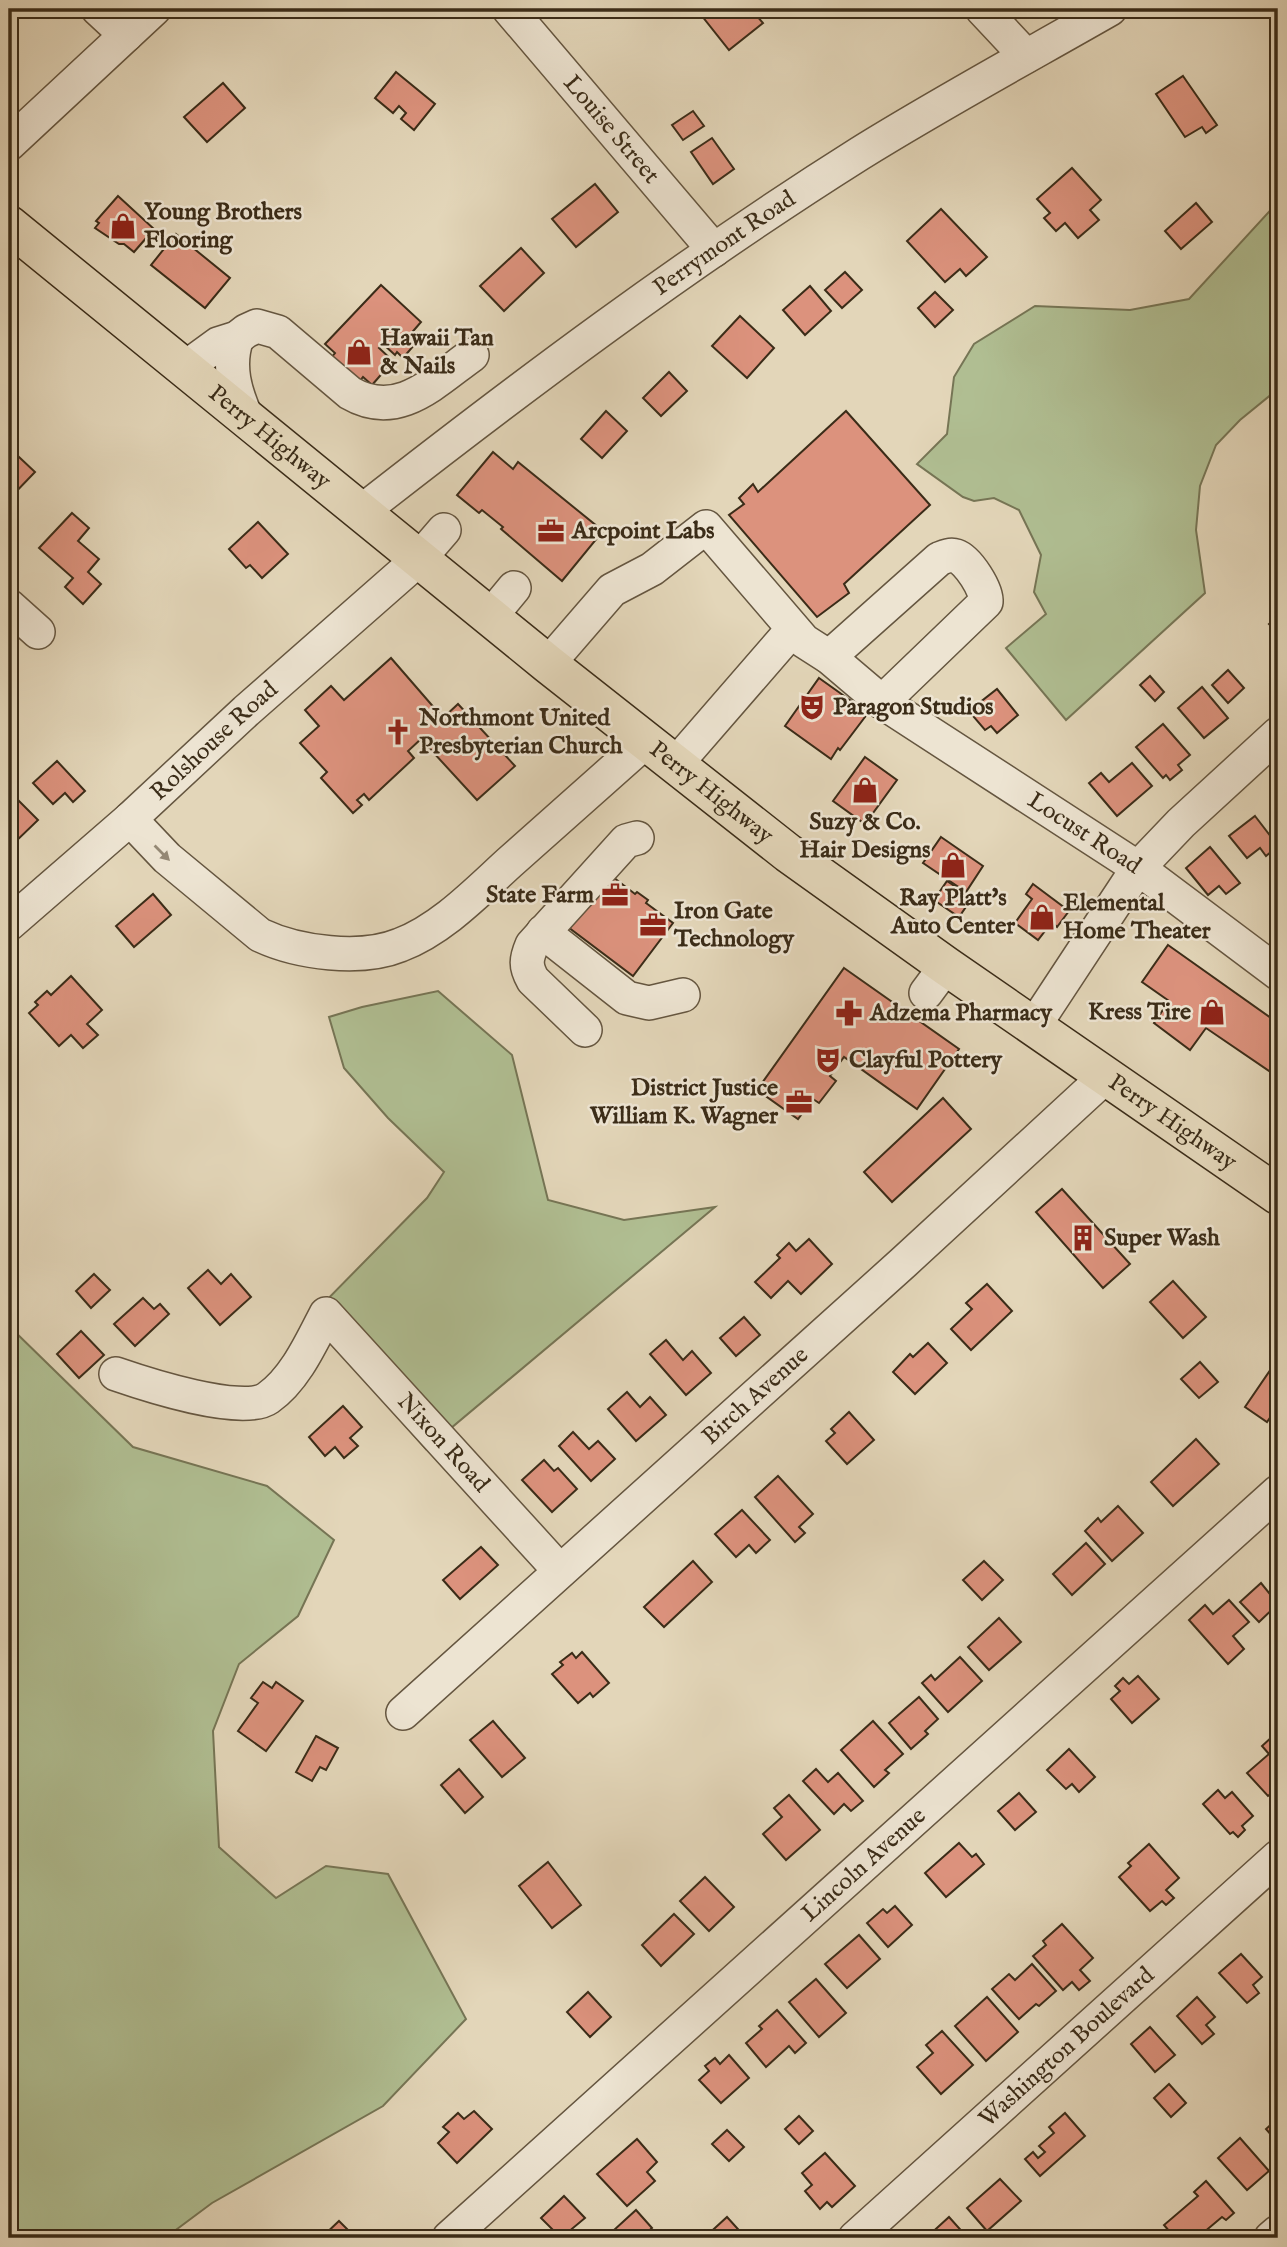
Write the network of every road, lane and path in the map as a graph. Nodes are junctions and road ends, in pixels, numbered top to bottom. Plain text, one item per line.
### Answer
1 (98, 9) edge
2 (154, 9) edge
3 (509, 9) edge
4 (982, 9) edge
5 (1110, 9) edge
6 (126, 35) junction
7 (1026, 56) junction
8 (9, 144) edge
9 (9, 225) edge
10 (714, 250) junction
11 (237, 338) junction
12 (472, 355) dead end
13 (185, 368) junction
14 (247, 419) junction
15 (361, 512) junction
16 (444, 530) dead end
17 (419, 559) junction
18 (9, 606) edge
19 (793, 629) junction
20 (38, 632) dead end
21 (829, 657) junction
22 (548, 664) junction
23 (882, 702) junction
24 (1278, 734) edge
25 (645, 742) junction
26 (674, 765) junction
27 (130, 819) junction
28 (637, 838) dead end
29 (1138, 867) junction
30 (9, 924) edge
31 (543, 932) junction
32 (1278, 973) edge
33 (683, 995) dead end
34 (1034, 1026) junction
35 (585, 1030) dead end
36 (1106, 1076) junction
37 (1278, 1195) edge
38 (116, 1374) dead end
39 (1278, 1492) edge
40 (559, 1571) junction
41 (403, 1713) dead end
42 (1278, 1857) edge
43 (1278, 2232) edge
44 (449, 2238) edge
45 (855, 2238) edge
46 (1271, 2238) edge

1 - 6 street
2 - 6 street
3 - 10 street, Louise Street
4 - 7 street
5 - 7 street, Perrymont Road
6 - 8 street
7 - 10 street, Perrymont Road
9 - 13 main road, Perry Highway
10 - 15 street, Perrymont Road
11 - 12 street
11 - 13 street
11 - 14 street
13 - 14 main road, Perry Highway
14 - 15 main road, Perry Highway
15 - 17 main road, Perry Highway
16 - 17 street, Rolshouse Road
17 - 22 main road, Perry Highway
17 - 27 street, Rolshouse Road
18 - 20 street
19 - 21 street, Locust Road
19 - 22 street, Locust Road
19 - 26 street
21 - 23 street, Locust Road
21 - 23 street
22 - 25 main road, Perry Highway
23 - 29 street, Locust Road
24 - 29 street
25 - 26 main road, Perry Highway
27 -> 25 street
26 - 34 main road, Perry Highway
27 - 30 street, Rolshouse Road
28 - 31 street
29 - 32 street, Locust Road
29 - 34 street
31 - 33 street
31 - 35 street
34 - 36 main road, Perry Highway
36 - 37 main road, Perry Highway
36 - 40 street, Birch Avenue
38 - 40 street, Nixon Road
39 - 44 street, Lincoln Avenue
40 - 41 street, Birch Avenue
42 - 45 street, Washington Boulevard
43 - 46 street

